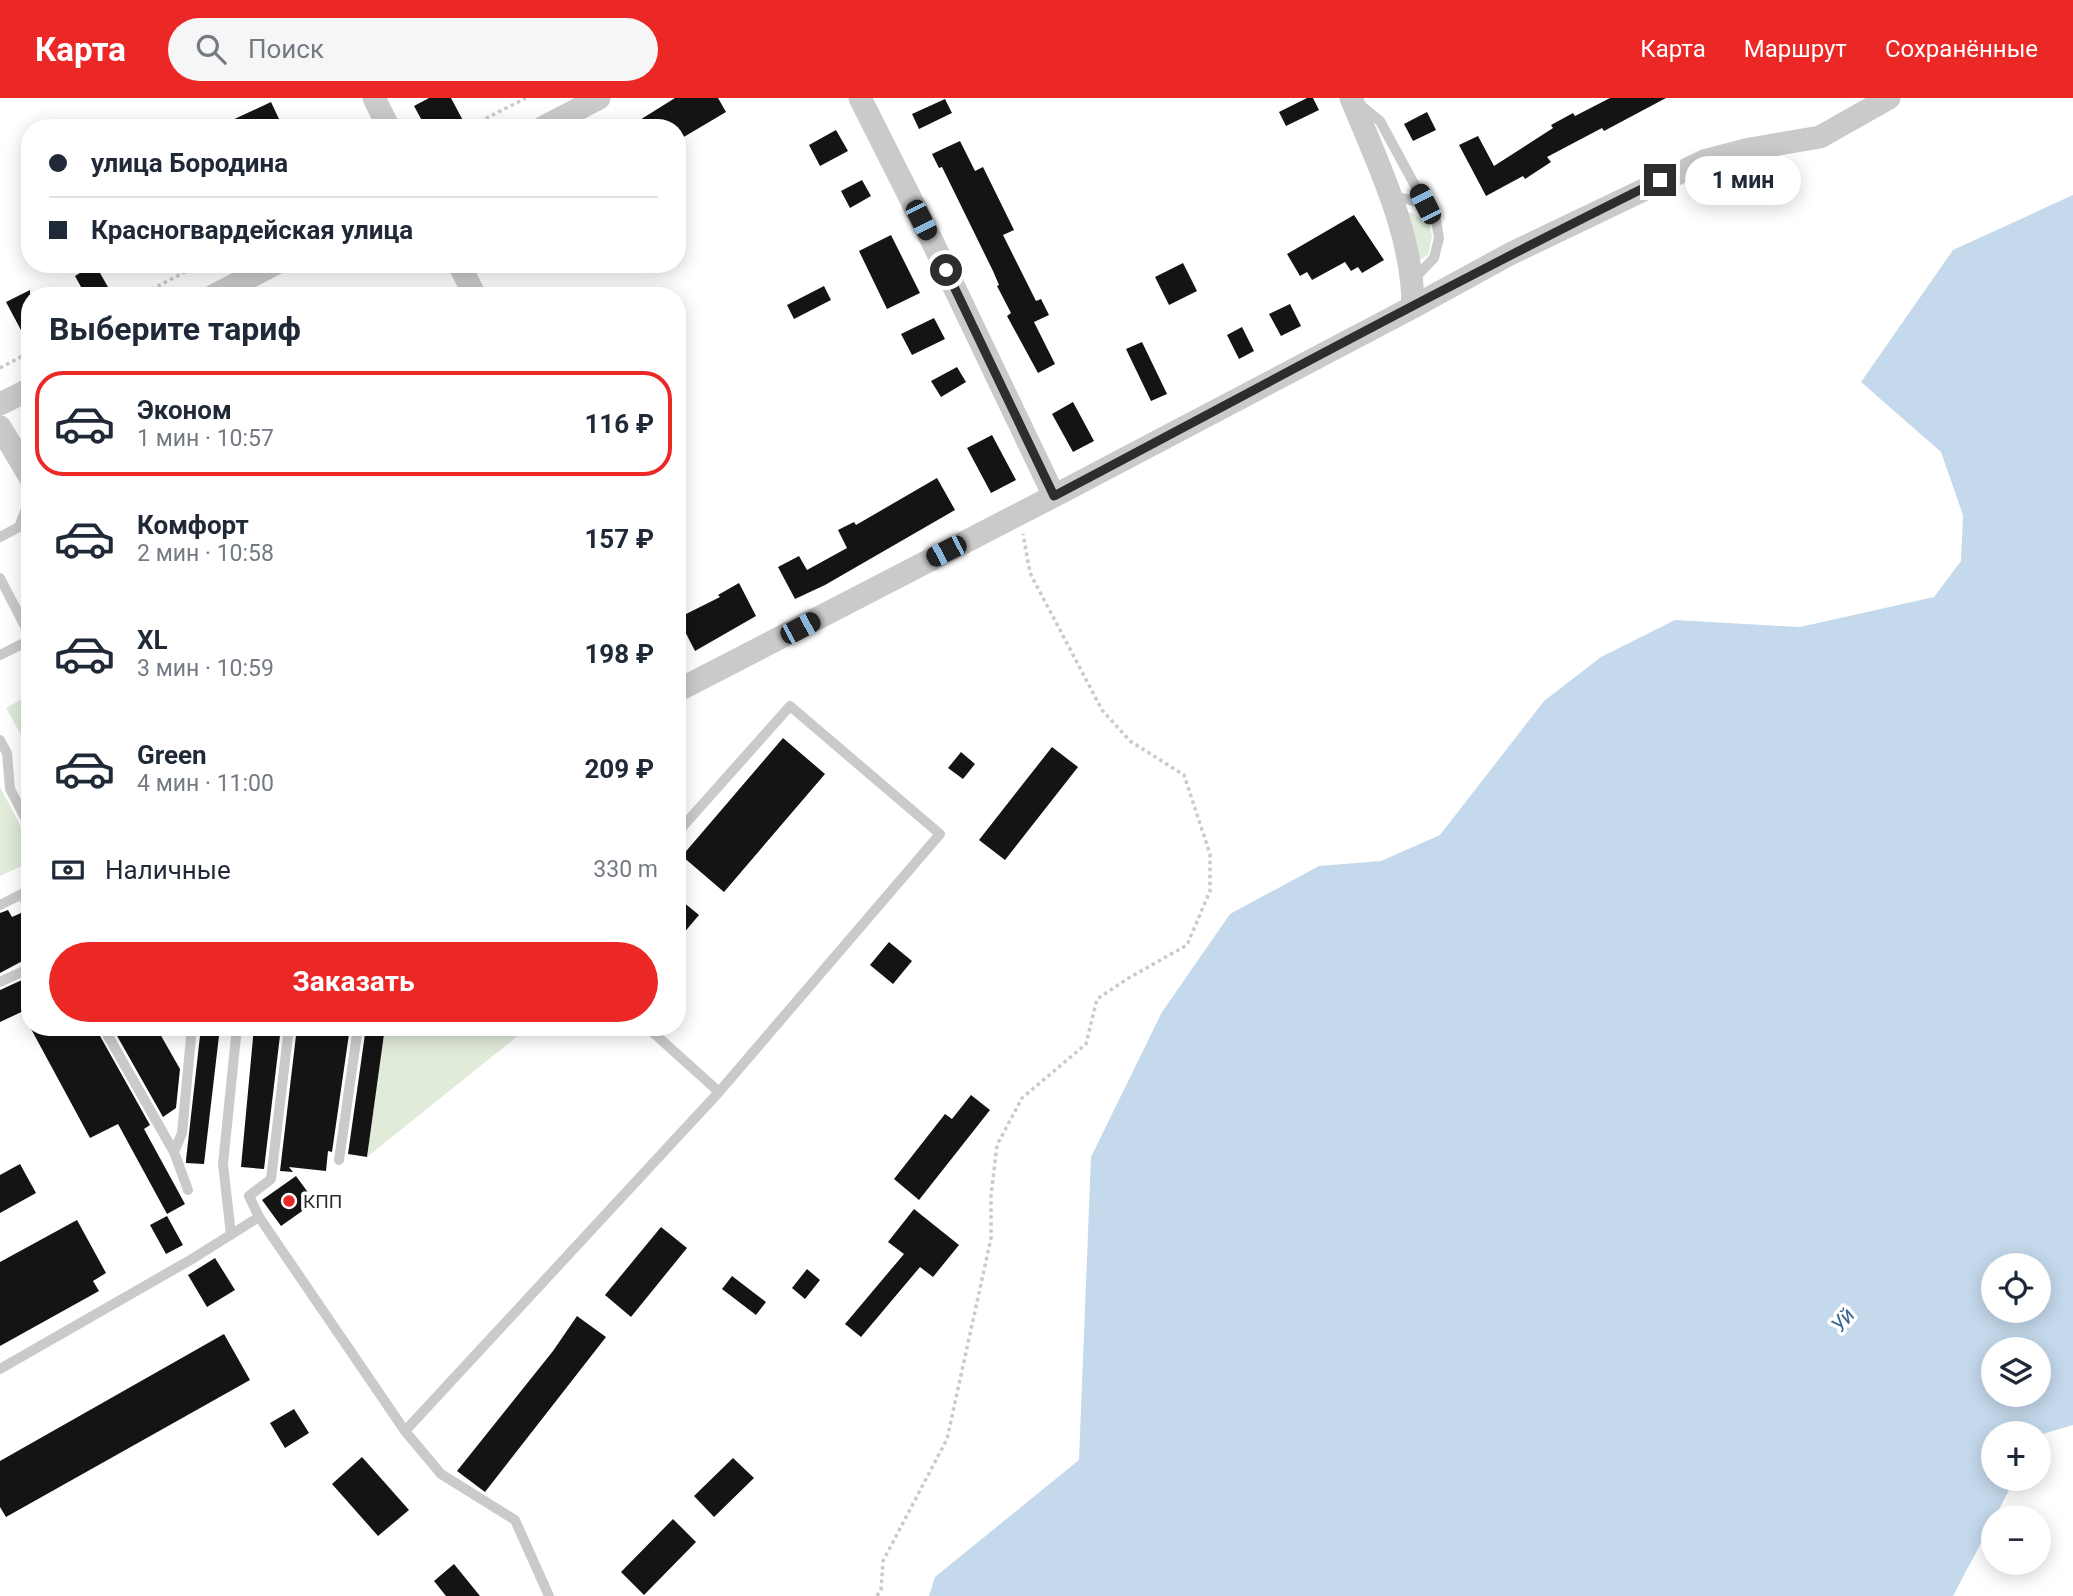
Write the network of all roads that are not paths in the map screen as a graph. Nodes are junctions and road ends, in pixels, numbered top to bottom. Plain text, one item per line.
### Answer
1 (374, 98) edge
2 (599, 98) edge
3 (860, 98) edge
4 (1351, 98) edge
5 (1889, 98) edge
6 (1861, 105) edge
7 (384, 119) edge
8 (559, 119) edge
9 (1391, 195) junction
10 (1425, 204) junction
11 (258, 273) edge
12 (1413, 280) junction
13 (230, 287) edge
14 (1413, 307) junction
15 (21, 394) edge
16 (0, 404) edge
17 (0, 427) edge
18 (21, 462) edge
19 (1054, 496) junction
20 (21, 522) edge
21 (0, 537) edge
22 (0, 578) edge
23 (21, 620) edge
24 (21, 643) edge
25 (0, 655) edge
26 (686, 686) edge
27 (0, 740) edge
28 (21, 810) edge
29 (686, 823) edge
30 (21, 894) edge
31 (0, 905) edge
32 (21, 972) edge
33 (0, 982) edge
34 (108, 1036) edge
35 (191, 1036) edge
36 (236, 1036) edge
37 (288, 1036) edge
38 (357, 1036) edge
39 (657, 1036) edge
40 (719, 1092) junction
41 (174, 1152) junction
42 (339, 1160) dead end
43 (188, 1190) dead end
44 (259, 1217) junction
45 (231, 1235) junction
46 (0, 1369) edge
47 (405, 1431) junction
48 (549, 1596) edge

1 - 7 street
2 - 8 street
3 - 19 street
4 - 9 street
4 - 10 lane
5 - 6 street
6 - 14 street
9 - 10 lane
9 - 12 street
10 - 12 lane
11 - 13 street
12 - 14 street
14 - 19 street
15 - 16 street
17 - 18 street
19 - 26 street
20 - 21 lane
22 - 23 lane
24 - 25 lane
27 - 28 lane
29 - 40 lane
30 - 31 lane
32 - 33 lane
34 - 41 lane
35 - 41 lane
36 - 45 lane
37 - 44 lane
38 - 42 lane
39 - 40 lane
40 - 47 lane
41 - 43 lane
44 - 45 lane
44 - 47 lane
45 - 46 lane
47 - 48 lane

